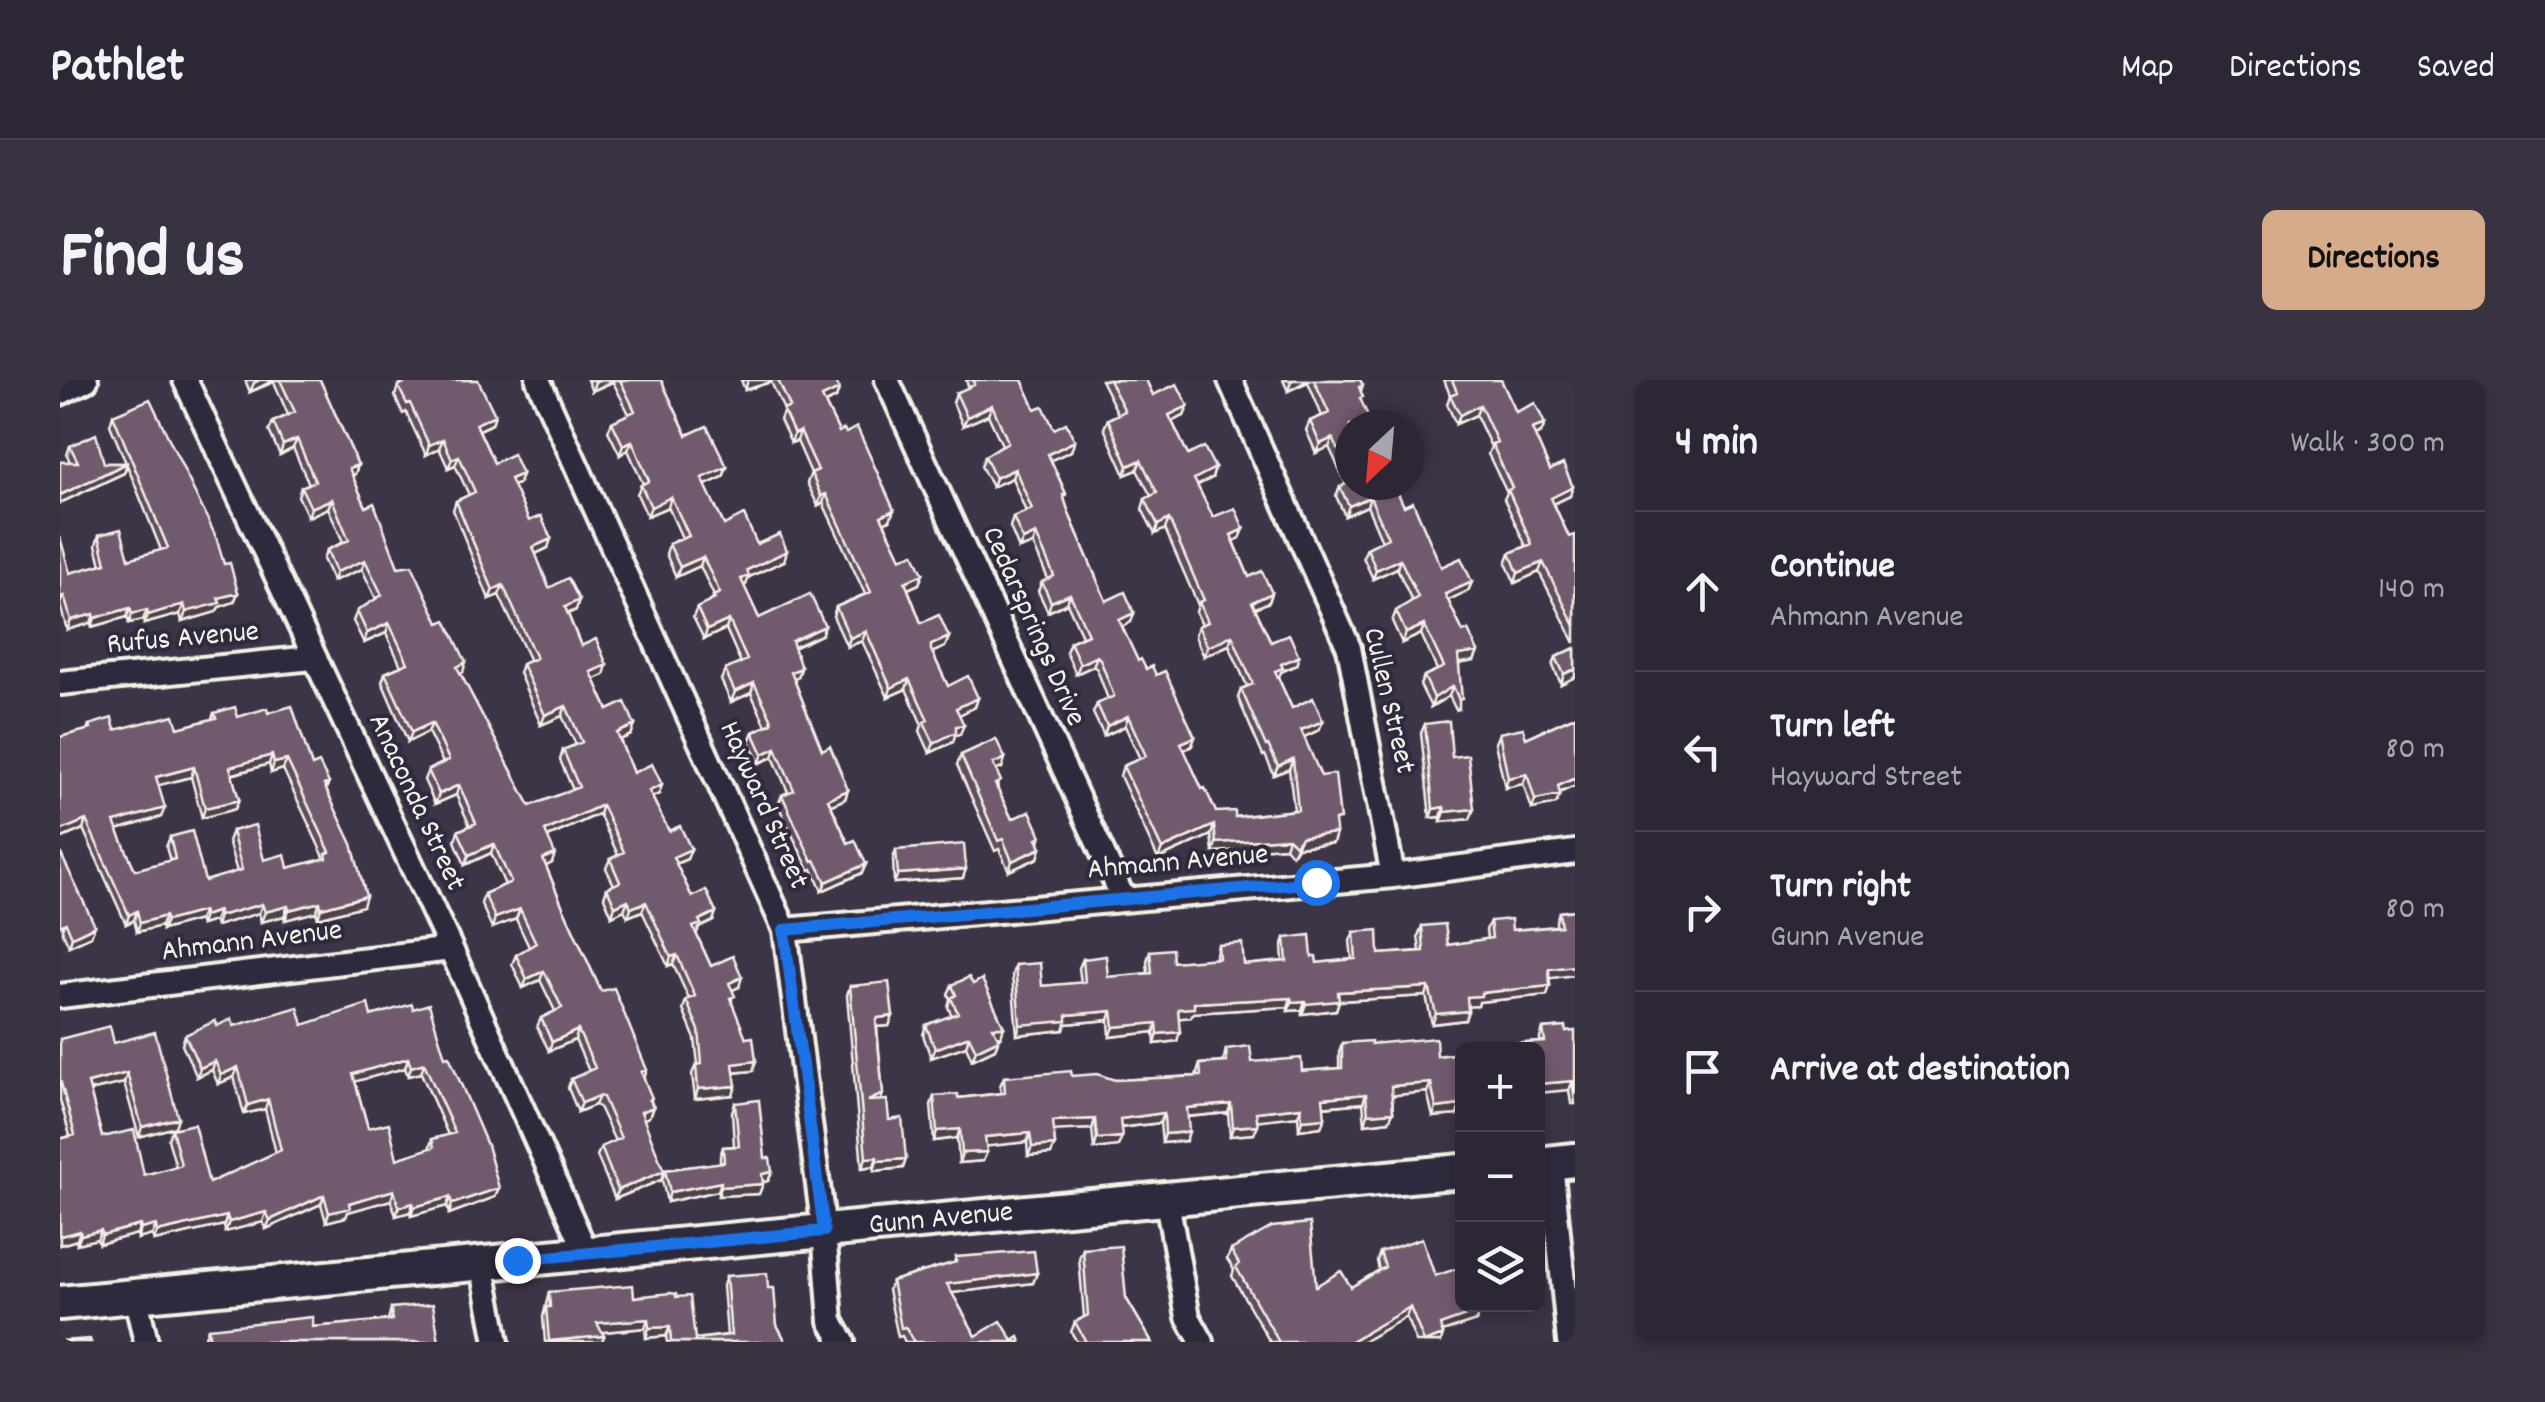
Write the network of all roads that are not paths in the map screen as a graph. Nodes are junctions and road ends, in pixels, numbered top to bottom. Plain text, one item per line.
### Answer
1 (86, 380) edge
2 (185, 380) edge
3 (538, 380) edge
4 (887, 380) edge
5 (1230, 380) edge
6 (60, 394) edge
7 (313, 658) junction
8 (60, 683) edge
9 (1575, 852) edge
10 (1393, 876) junction
11 (1123, 898) junction
12 (784, 930) junction
13 (451, 949) junction
14 (60, 996) edge
15 (1555, 1162) edge
16 (1455, 1173) edge
17 (1167, 1201) junction
18 (824, 1231) junction
19 (587, 1254) junction
20 (482, 1262) junction
21 (135, 1295) junction
22 (60, 1303) edge
23 (146, 1342) edge
24 (497, 1342) edge
25 (843, 1342) edge
26 (1202, 1342) edge
27 (1569, 1342) edge

1 - 6 street
2 - 7 street, Anaconda Street
3 - 12 street, Hayward Street
4 - 11 street, Cedarsprings Drive
5 - 10 street, Cullen Street
7 - 8 street, Rufus Avenue
7 - 13 street, Anaconda Street
9 - 10 street, Ahmann Avenue
10 - 11 street, Ahmann Avenue
11 - 12 street, Ahmann Avenue
12 - 18 street, Hayward Street
13 - 14 street, Ahmann Avenue
13 - 19 street, Anaconda Street
15 - 27 street
16 - 17 street, Gunn Avenue
17 - 18 street, Gunn Avenue
17 - 26 street
18 - 19 street, Gunn Avenue
18 - 25 street, Hayward Street
19 - 20 street, Gunn Avenue
20 - 21 street, Gunn Avenue
20 - 24 street
21 - 22 street, Gunn Avenue
21 - 23 street

